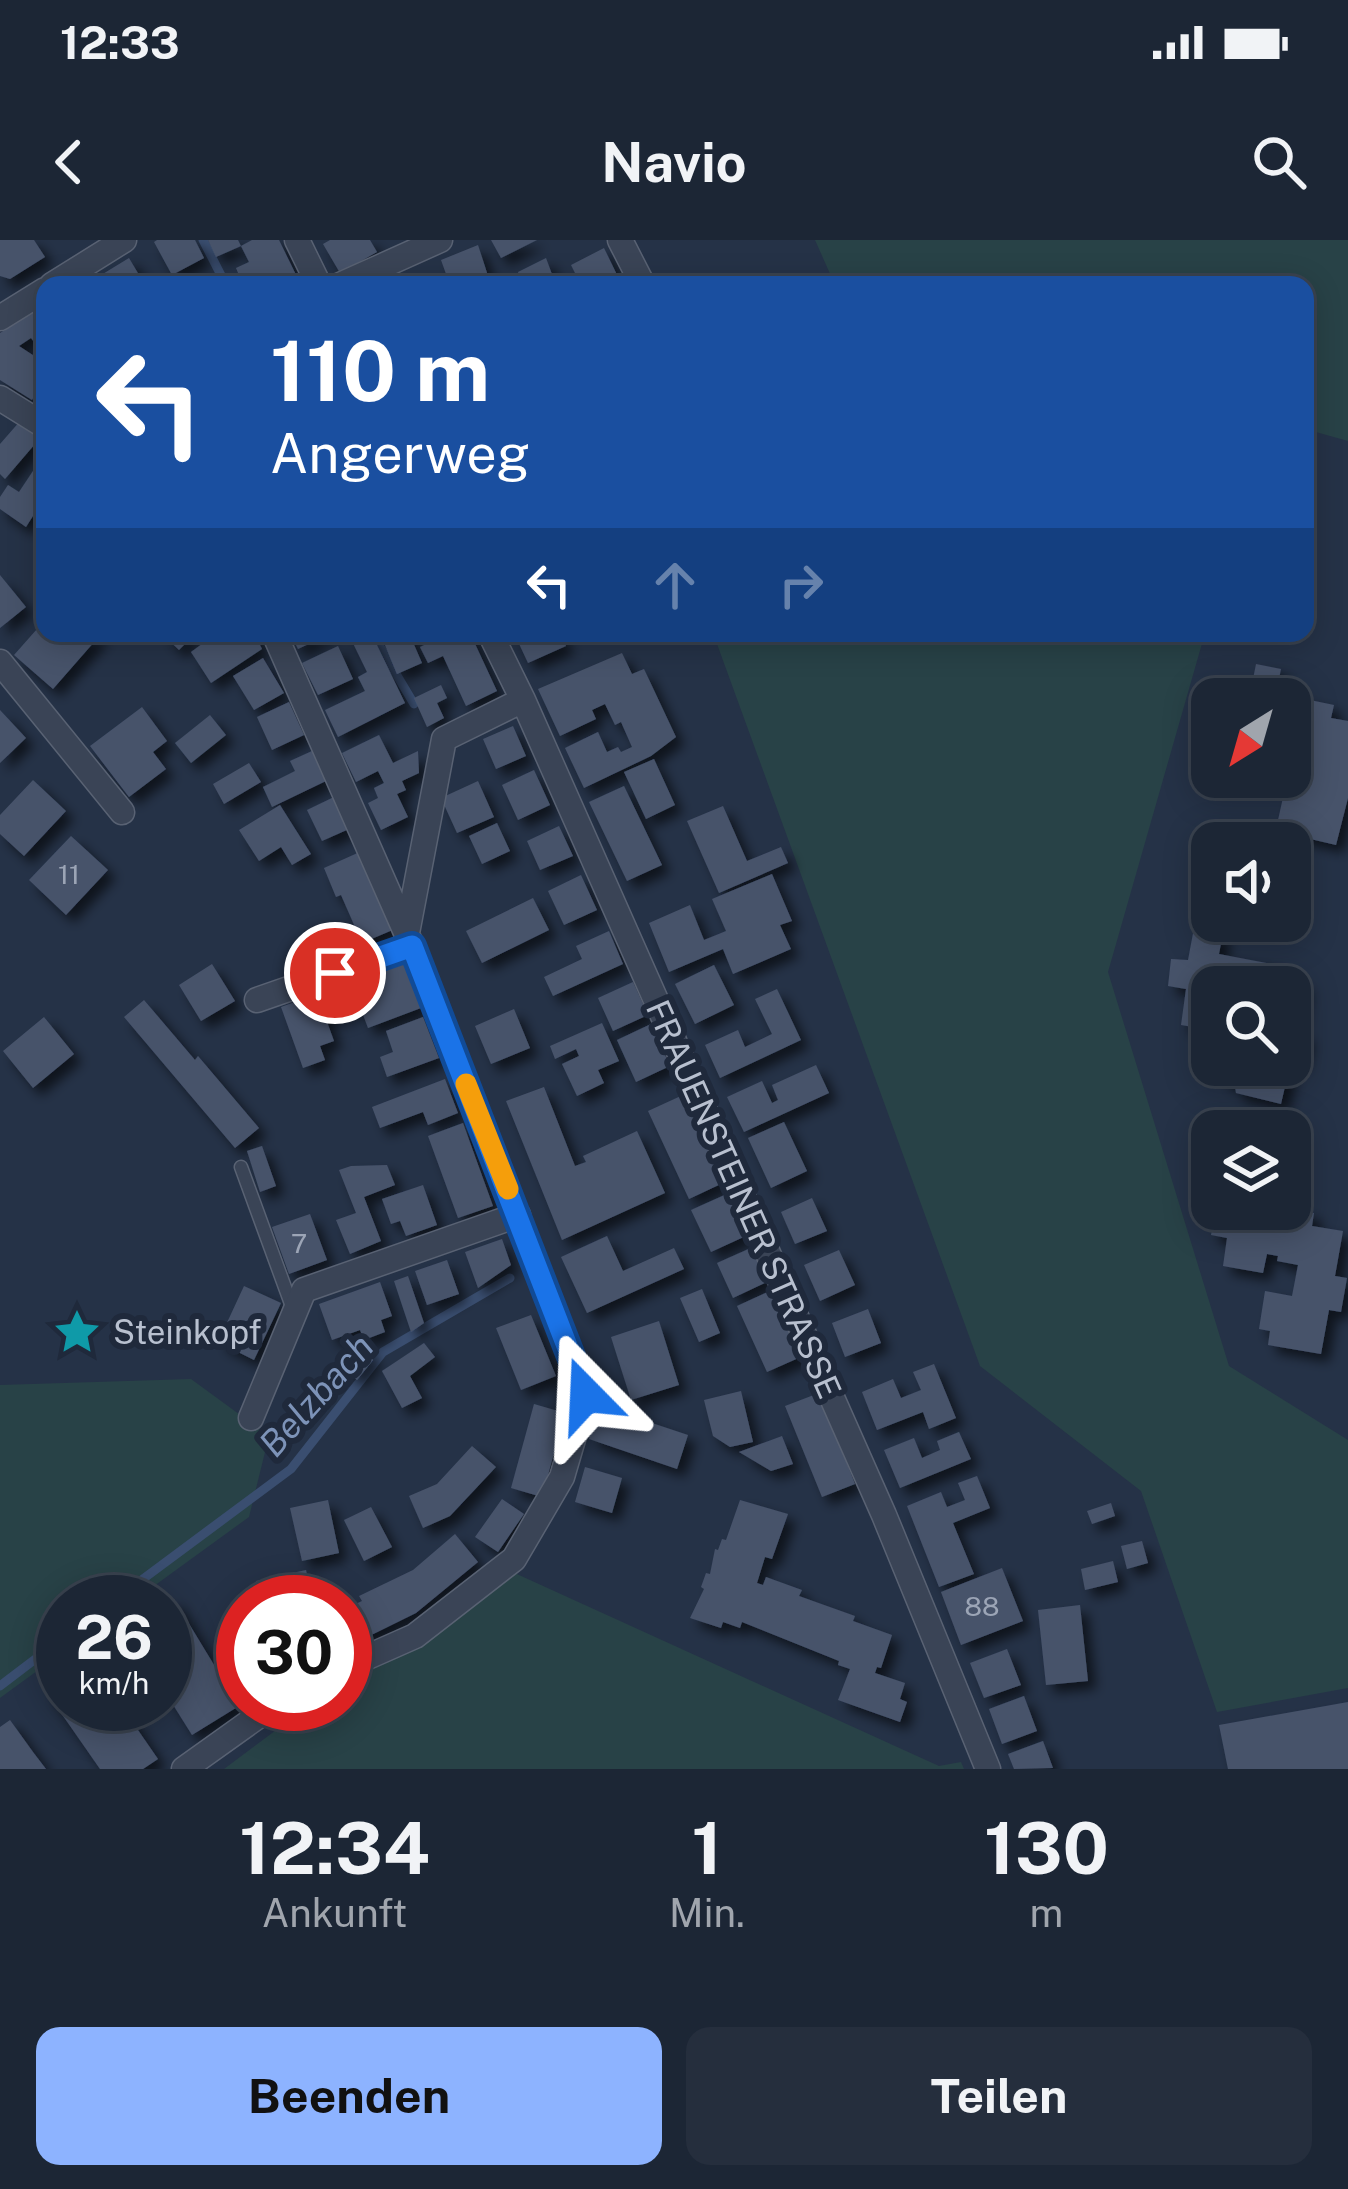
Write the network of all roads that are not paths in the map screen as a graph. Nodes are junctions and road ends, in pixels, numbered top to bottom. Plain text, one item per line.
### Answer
1 (124, 240) edge
2 (297, 240) edge
3 (440, 240) edge
4 (620, 240) edge
5 (67, 276) edge
6 (315, 276) edge
7 (360, 276) edge
8 (638, 276) edge
9 (36, 295) edge
10 (0, 318) edge
11 (0, 398) edge
12 (36, 420) edge
13 (278, 642) edge
14 (494, 642) edge
15 (0, 662) edge
16 (523, 700) junction
17 (122, 812) dead end
18 (410, 940) junction
19 (257, 1000) dead end
20 (241, 1167) dead end
21 (518, 1215) junction
22 (294, 1313) junction
23 (251, 1418) dead end
24 (372, 1654) edge
25 (237, 1731) edge
26 (184, 1769) edge
27 (988, 1769) edge

1 - 5 street
2 - 6 street
3 - 7 street
4 - 8 street
9 - 10 street
11 - 12 street
13 - 18 street
14 - 16 street, FRAUENSTEINER STRASSE
15 - 17 street
16 - 18 street
16 - 27 street, FRAUENSTEINER STRASSE
18 - 19 street
18 - 21 street
20 - 22 lane
21 - 22 street
21 - 24 street
22 - 23 street
25 - 26 street

